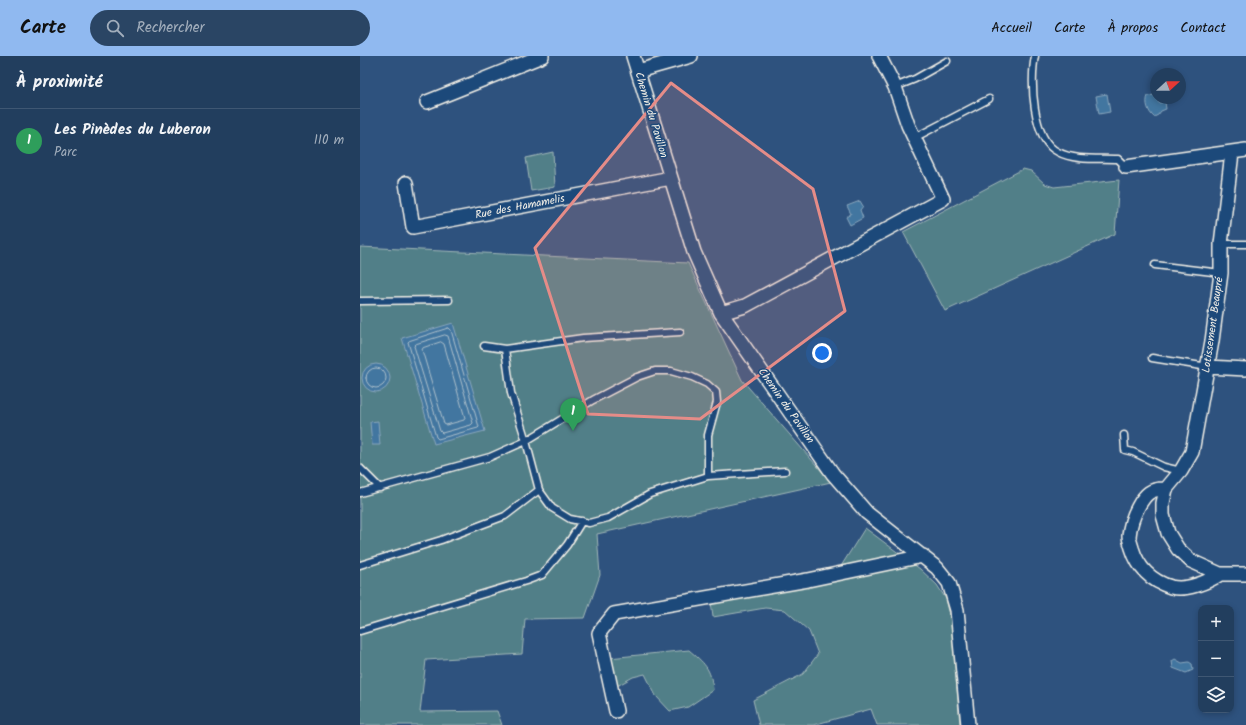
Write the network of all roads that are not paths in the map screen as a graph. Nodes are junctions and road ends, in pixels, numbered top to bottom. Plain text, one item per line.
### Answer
1 (542, 56) edge
2 (632, 56) edge
3 (691, 56) edge
4 (879, 56) edge
5 (1035, 56) edge
6 (947, 61) dead end
7 (638, 72) junction
8 (895, 86) junction
9 (989, 99) dead end
10 (427, 102) dead end
11 (914, 138) junction
12 (1246, 150) edge
13 (1232, 153) junction
14 (1126, 167) joint
15 (671, 178) junction
16 (406, 183) dead end
17 (1220, 244) junction
18 (1246, 244) edge
19 (1155, 265) dead end
20 (1221, 273) junction
21 (449, 300) dead end
22 (360, 301) edge
23 (721, 313) junction
24 (680, 332) dead end
25 (484, 346) dead end
26 (505, 349) junction
27 (1152, 358) dead end
28 (1208, 367) junction
29 (1246, 369) edge
30 (1124, 435) dead end
31 (526, 441) junction
32 (360, 468) edge
33 (785, 471) dead end
34 (1181, 471) junction
35 (708, 476) junction
36 (380, 488) junction
37 (1166, 489) junction
38 (539, 490) junction
39 (360, 493) edge
40 (582, 522) junction
41 (923, 556) junction
42 (360, 565) edge
43 (1220, 574) junction
44 (1246, 574) edge
45 (360, 631) edge
46 (616, 711) dead end
47 (968, 725) edge

1 - 10 street
2 - 7 street, Chemin du Pavillon
3 - 7 street
4 - 8 street
5 - 14 lane
6 - 8 lane
7 - 15 street, Chemin du Pavillon
8 - 11 street
9 - 11 lane
11 - 23 street
12 - 13 street
13 - 14 street
13 - 17 street, Lotissement Beaupré
15 - 16 street, Rue des Hamamelis
15 - 23 street, Chemin du Pavillon
17 - 18 lane
17 - 20 street, Lotissement Beaupré
19 - 20 lane
20 - 28 street, Lotissement Beaupré
21 - 22 lane
23 - 41 street, Chemin du Pavillon
24 - 26 lane
25 - 26 lane
26 - 31 lane
27 - 28 lane
28 - 29 street
28 - 34 street, Lotissement Beaupré
30 - 34 lane
31 - 35 lane
31 - 36 lane
31 - 38 lane
32 - 36 lane
33 - 35 lane
34 - 37 street, Lotissement Beaupré
35 - 40 lane
36 - 39 lane
37 - 43 street
37 - 43 street
38 - 40 lane
38 - 42 lane
40 - 45 lane
41 - 46 street
41 - 47 street, Chemin du Pavillon
43 - 44 street

